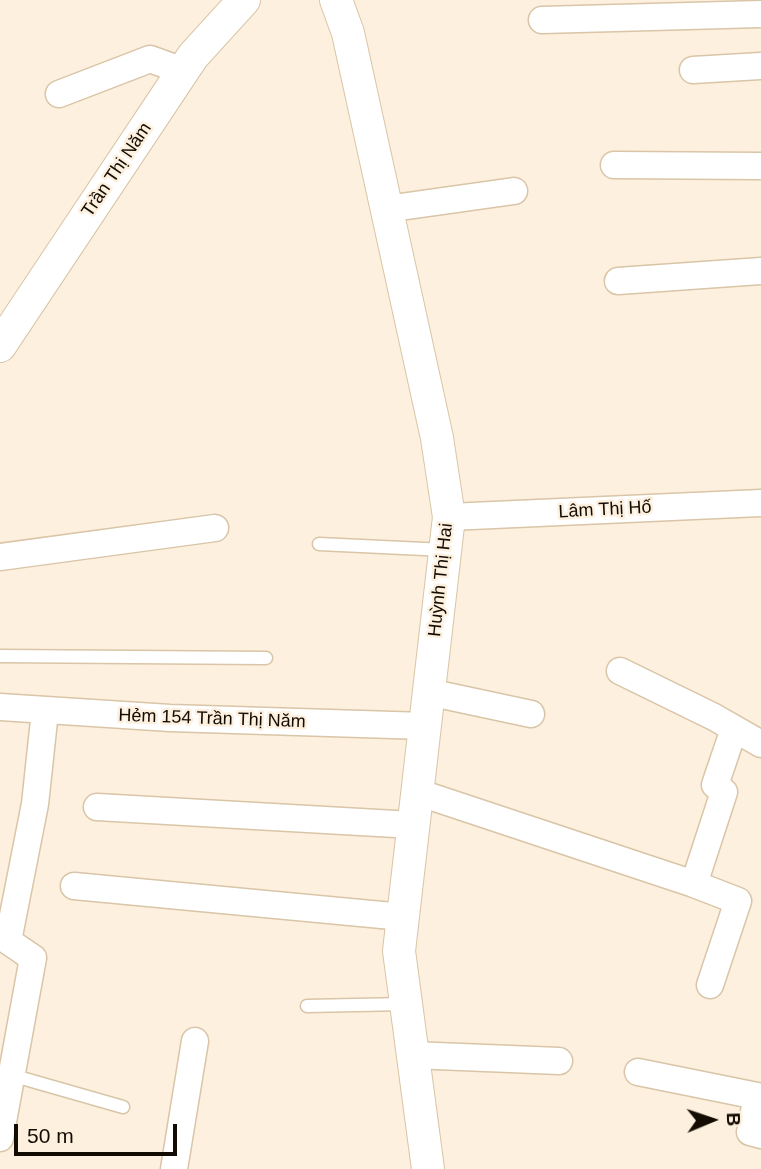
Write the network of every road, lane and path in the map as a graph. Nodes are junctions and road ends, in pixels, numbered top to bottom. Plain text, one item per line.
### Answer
1 (244, 0) edge
2 (336, 0) edge
3 (761, 14) edge
4 (542, 20) dead end
5 (761, 66) edge
6 (694, 70) dead end
7 (183, 71) junction
8 (59, 94) dead end
9 (614, 165) dead end
10 (761, 166) edge
11 (514, 191) dead end
12 (386, 209) junction
13 (761, 271) edge
14 (618, 281) dead end
15 (0, 346) edge
16 (761, 503) edge
17 (449, 517) junction
18 (215, 528) dead end
19 (319, 544) dead end
20 (445, 550) junction
21 (0, 557) edge
22 (0, 656) edge
23 (266, 658) dead end
24 (620, 671) dead end
25 (428, 692) junction
26 (0, 707) edge
27 (45, 711) junction
28 (531, 714) dead end
29 (425, 726) junction
30 (734, 729) junction
31 (761, 744) edge
32 (417, 792) junction
33 (97, 807) dead end
34 (413, 825) junction
35 (694, 884) junction
36 (74, 886) dead end
37 (750, 904) edge
38 (403, 917) junction
39 (710, 985) dead end
40 (405, 1004) junction
41 (307, 1006) dead end
42 (195, 1041) dead end
43 (412, 1055) junction
44 (559, 1061) dead end
45 (638, 1072) dead end
46 (11, 1075) junction
47 (123, 1107) dead end
48 (761, 1135) edge
49 (0, 1138) edge
50 (174, 1169) edge
51 (428, 1169) edge

1 - 7 street, Trần Thị Năm
2 - 12 street, Huỳnh Thị Hai
3 - 4 street
5 - 6 street
7 - 8 street
7 - 15 street, Trần Thị Năm
9 - 10 street
11 - 12 street
12 - 17 street, Huỳnh Thị Hai
13 - 14 street
16 - 17 street, Lâm Thị Hố
17 - 20 street, Huỳnh Thị Hai
18 - 21 street
19 - 20 lane
20 - 25 street, Huỳnh Thị Hai
22 - 23 lane
24 - 30 street
25 - 28 street
25 - 29 street, Huỳnh Thị Hai
26 - 27 street, Hẻm 154 Trần Thị Năm
27 - 29 street, Hẻm 154 Trần Thị Năm
27 - 46 street
29 - 32 street, Huỳnh Thị Hai
30 - 31 street
30 - 35 street
32 - 34 street, Huỳnh Thị Hai
32 - 35 street
33 - 34 street
34 - 38 street, Huỳnh Thị Hai
35 - 37 street
36 - 38 street
37 - 39 street
38 - 40 street, Huỳnh Thị Hai
40 - 41 lane
40 - 43 street, Huỳnh Thị Hai
42 - 50 street
43 - 44 street
43 - 51 street, Huỳnh Thị Hai
45 - 48 street
46 - 47 lane
46 - 49 street

